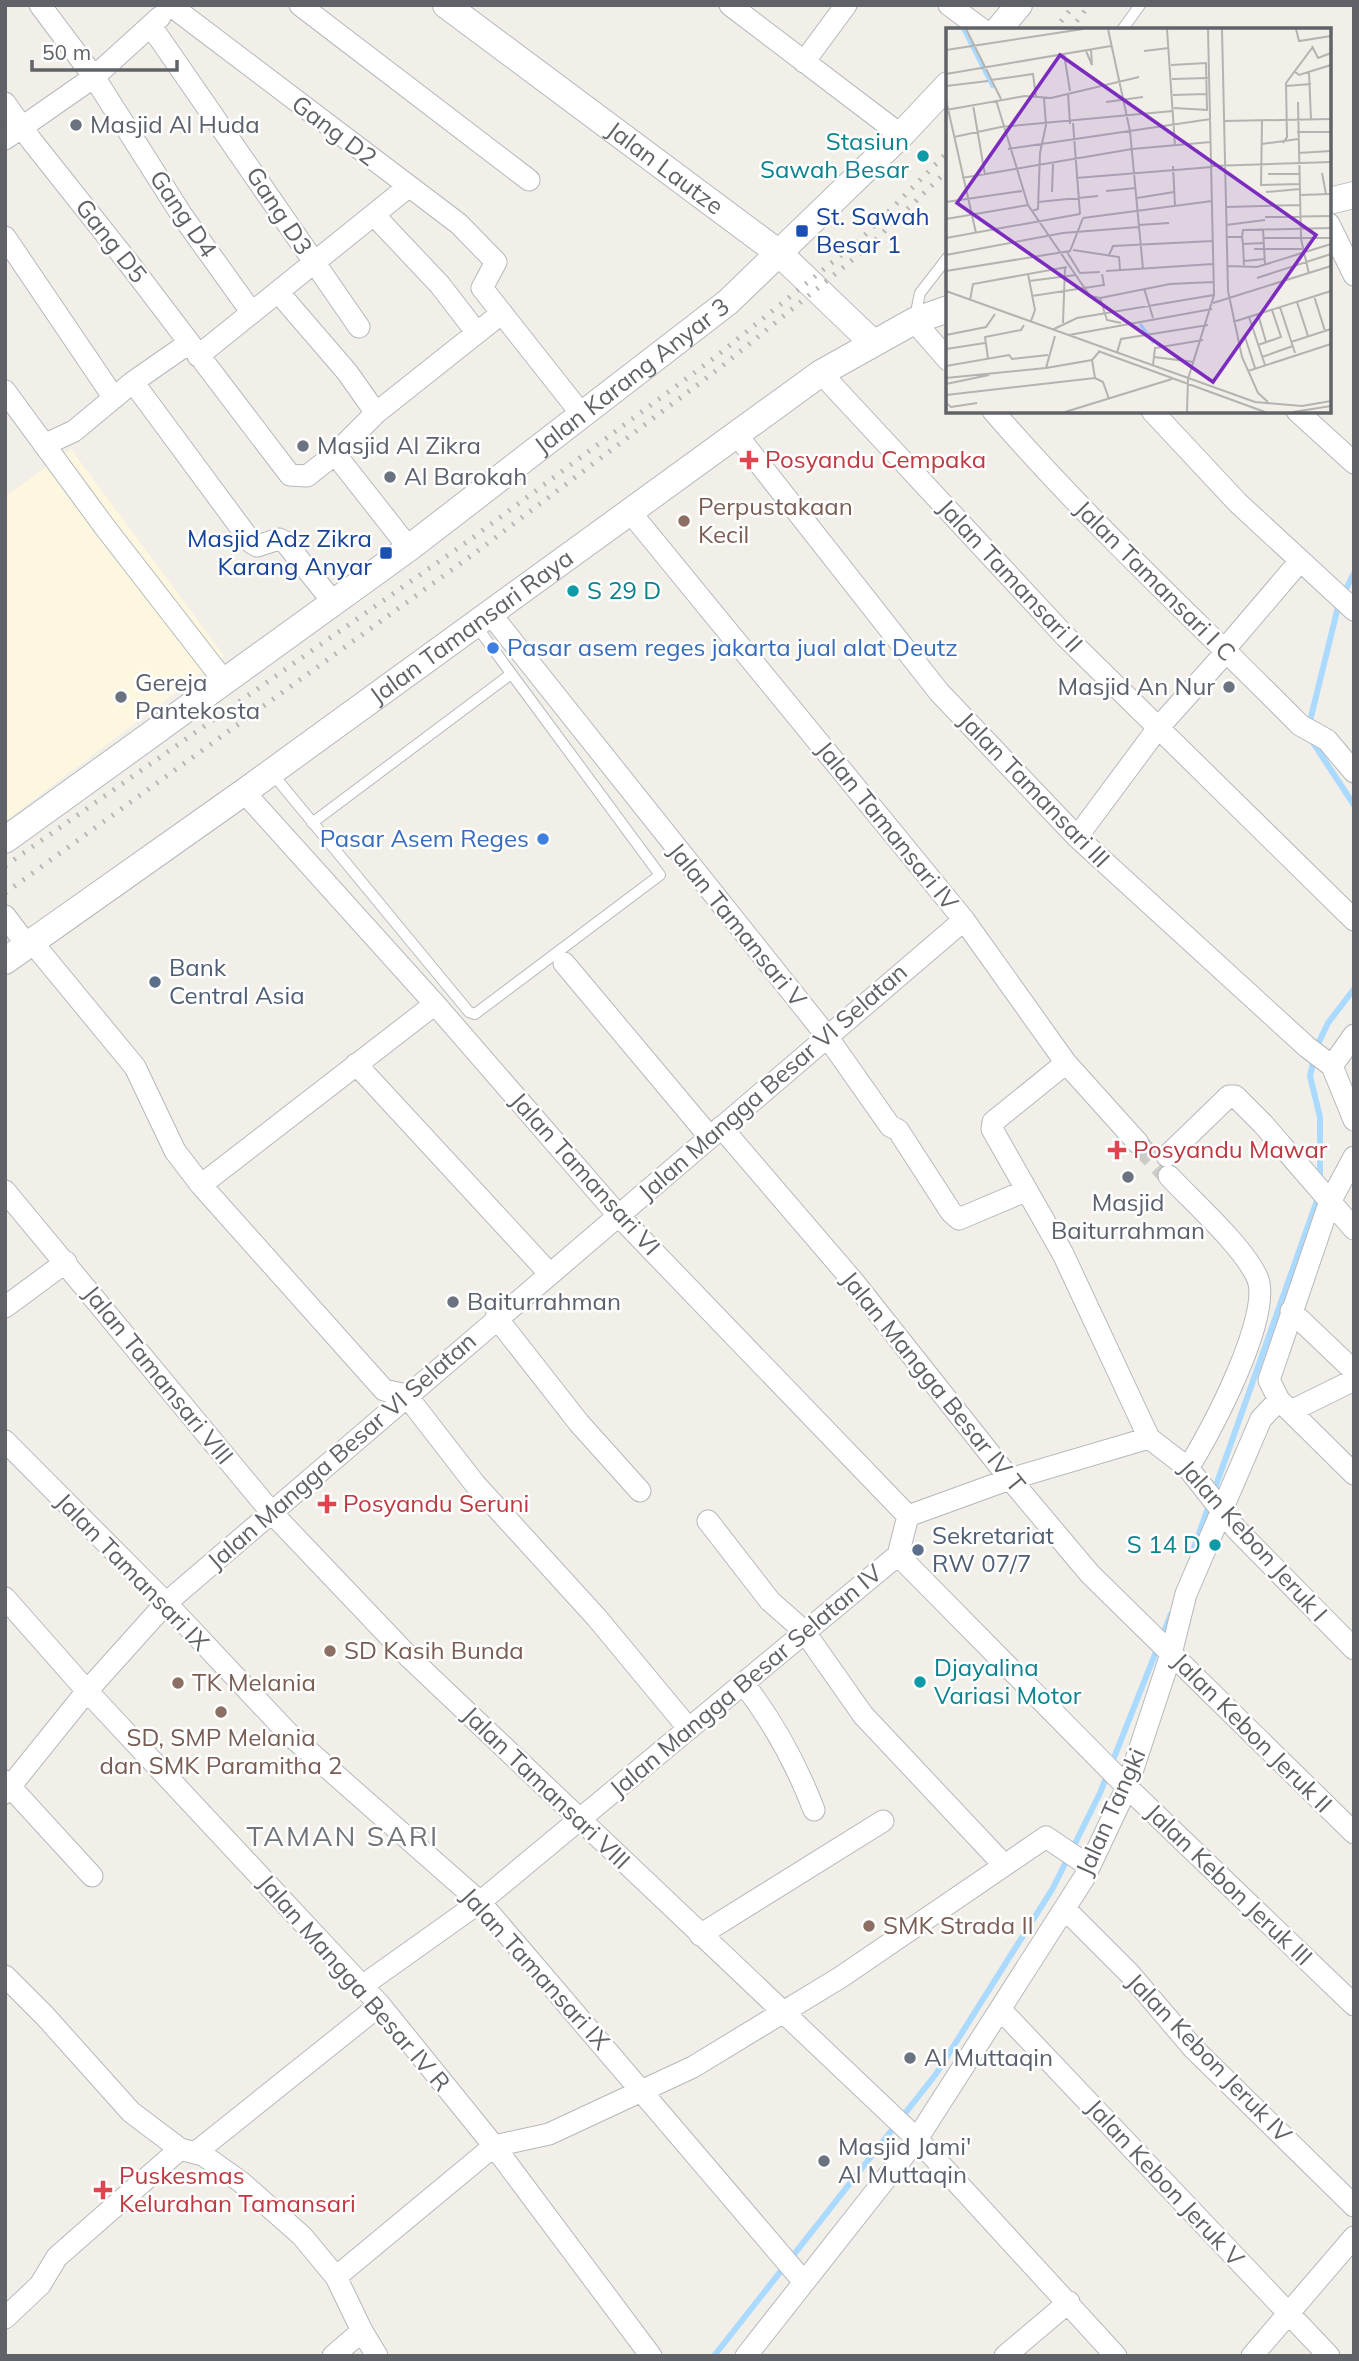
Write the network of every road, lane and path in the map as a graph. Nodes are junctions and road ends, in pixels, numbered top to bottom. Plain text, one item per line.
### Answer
1 (40, 5) edge
2 (170, 5) edge
3 (300, 5) edge
4 (446, 5) edge
5 (846, 5) edge
6 (949, 5) edge
7 (1019, 5) edge
8 (1140, 5) edge
9 (743, 9) edge
10 (151, 26) junction
11 (980, 28) edge
12 (1000, 28) edge
13 (1123, 28) edge
14 (804, 62) junction
15 (94, 77) junction
16 (946, 87) edge
17 (5, 103) edge
18 (13, 133) edge
19 (901, 135) junction
20 (529, 180) dead end
21 (408, 187) junction
22 (1354, 195) edge
23 (1331, 201) edge
24 (374, 215) junction
25 (1331, 228) edge
26 (5, 237) edge
27 (780, 254) junction
28 (946, 260) edge
29 (313, 263) junction
30 (1354, 275) edge
31 (279, 293) junction
32 (946, 310) edge
33 (252, 313) junction
34 (502, 313) junction
35 (914, 321) junction
36 (359, 327) dead end
37 (477, 333) junction
38 (873, 344) junction
39 (193, 350) junction
40 (946, 358) edge
41 (821, 373) junction
42 (133, 382) junction
43 (5, 391) edge
44 (114, 398) junction
45 (376, 413) junction
46 (995, 413) edge
47 (1154, 413) edge
48 (1299, 413) edge
49 (583, 416) junction
50 (736, 434) junction
51 (44, 445) junction
52 (335, 454) junction
53 (1354, 463) edge
54 (631, 513) junction
55 (408, 548) junction
56 (1300, 561) junction
57 (333, 602) junction
58 (1349, 605) edge
59 (481, 617) junction
60 (1226, 650) junction
61 (511, 674) junction
62 (224, 681) junction
63 (1158, 728) junction
64 (271, 772) junction
65 (1354, 772) edge
66 (244, 792) junction
67 (312, 823) junction
68 (1077, 837) junction
69 (5, 840) edge
70 (5, 916) edge
71 (964, 920) junction
72 (1354, 920) edge
73 (29, 943) junction
74 (5, 961) edge
75 (564, 963) dead end
76 (435, 1004) junction
77 (826, 1035) junction
78 (1354, 1035) edge
79 (1320, 1058) junction
80 (1066, 1063) junction
81 (356, 1065) junction
82 (1354, 1120) edge
83 (715, 1132) junction
84 (1138, 1143) tunnel mouth
85 (1354, 1157) edge
86 (201, 1185) junction
87 (5, 1191) edge
88 (1025, 1191) junction
89 (1327, 1202) junction
90 (618, 1214) junction
91 (1354, 1229) edge
92 (66, 1262) junction
93 (549, 1273) junction
94 (5, 1307) edge
95 (1291, 1311) junction
96 (496, 1317) junction
97 (1354, 1371) edge
98 (1354, 1380) edge
99 (406, 1395) junction
100 (1285, 1406) junction
101 (1149, 1438) junction
102 (5, 1441) edge
103 (1192, 1473) junction
104 (1354, 1474) edge
105 (1010, 1479) junction
106 (640, 1491) dead end
107 (1219, 1509) junction
108 (272, 1513) junction
109 (908, 1516) junction
110 (708, 1521) dead end
111 (898, 1555) junction
112 (5, 1598) edge
113 (166, 1603) junction
114 (804, 1631) junction
115 (1150, 1632) joint
116 (1354, 1650) edge
117 (1170, 1652) junction
118 (744, 1684) junction
119 (87, 1691) junction
120 (689, 1729) junction
121 (1124, 1783) junction
122 (7, 1787) edge
123 (814, 1810) dead end
124 (579, 1819) junction
125 (883, 1821) dead end
126 (1354, 1833) edge
127 (1086, 1864) junction
128 (1003, 1865) junction
129 (92, 1876) dead end
130 (480, 1902) junction
131 (1066, 1910) junction
132 (700, 1935) junction
133 (5, 1976) edge
134 (362, 1986) junction
135 (380, 2005) junction
136 (1354, 2005) edge
137 (1002, 2010) junction
138 (783, 2014) junction
139 (643, 2091) junction
140 (904, 2129) junction
141 (494, 2146) junction
142 (188, 2151) junction
143 (1354, 2206) edge
144 (1354, 2236) edge
145 (793, 2270) junction
146 (335, 2277) junction
147 (1069, 2302) junction
148 (1289, 2314) junction
149 (5, 2318) edge
150 (362, 2331) junction
151 (333, 2356) edge
152 (377, 2356) edge
153 (651, 2356) edge
154 (746, 2356) edge
155 (1005, 2356) edge
156 (1116, 2356) edge
157 (1252, 2356) edge
158 (1329, 2356) edge

1 - 15 street, Gang D4
2 - 10 street
2 - 21 street, Gang D2
3 - 20 street
4 - 27 street, Jalan Lautze
5 - 14 street
6 - 11 street
7 - 12 street
8 - 13 lane
9 - 14 street
10 - 15 street
10 - 29 street, Gang D3
14 - 19 street
15 - 18 street
15 - 33 street, Gang D4
16 - 19 street, Jalan Karang Anyar 3
17 - 18 street, Gang D5
18 - 39 street, Gang D5
19 - 27 street, Jalan Karang Anyar 3
21 - 24 street
21 - 34 street, Gang D2
22 - 23 street
24 - 29 street
24 - 37 street
25 - 30 street
26 - 44 street
27 - 38 street, Jalan Lautze
27 - 49 street, Jalan Karang Anyar 3
28 - 35 lane
29 - 31 street
29 - 36 street, Gang D3
31 - 33 street
31 - 45 street
32 - 35 street, Jalan Tamansari Raya
33 - 39 street
34 - 37 street, Gang D5
34 - 49 street
35 - 38 street, Jalan Tamansari Raya
35 - 40 street
37 - 45 street, Gang D5
38 - 41 street, Jalan Tamansari Raya
39 - 42 street
39 - 52 street, Gang D5
41 - 50 street, Jalan Tamansari Raya
41 - 63 street, Jalan Tamansari II
42 - 44 street
42 - 57 street
43 - 51 street
44 - 51 street
45 - 52 street, Gang D5
46 - 60 street, Jalan Tamansari I C
47 - 56 street
48 - 53 street
49 - 55 street, Jalan Karang Anyar 3
50 - 54 street, Jalan Tamansari Raya
50 - 68 street, Jalan Tamansari III
51 - 62 street
52 - 55 street
54 - 59 street, Jalan Tamansari Raya
54 - 71 street, Jalan Tamansari IV
55 - 57 street, Jalan Karang Anyar 3
56 - 58 street
56 - 60 street
57 - 62 street, Jalan Karang Anyar 3
59 - 61 lane
59 - 64 street, Jalan Tamansari Raya
59 - 77 street, Jalan Tamansari V
60 - 63 street
60 - 65 street, Jalan Tamansari I C
61 - 67 lane
61 - 67 lane
62 - 69 street, Jalan Karang Anyar 3
63 - 68 street
63 - 72 street, Jalan Tamansari II
64 - 66 street, Jalan Tamansari Raya
64 - 67 lane
66 - 73 street, Jalan Tamansari Raya
66 - 76 street, Jalan Tamansari VI
68 - 79 street, Jalan Tamansari III
70 - 73 street
71 - 77 street, Jalan Mangga Besar VI Selatan
71 - 80 street, Jalan Tamansari IV
73 - 74 street, Jalan Tamansari Raya
73 - 86 street
75 - 83 street, Jalan Mangga Besar IV T
76 - 81 street
76 - 90 street, Jalan Tamansari VI
77 - 83 street, Jalan Mangga Besar VI Selatan
77 - 88 street, Jalan Tamansari V
78 - 79 street
79 - 82 street, Jalan Tamansari III
80 - 84 street, Jalan Tamansari IV
80 - 88 street
81 - 86 street
81 - 93 street
83 - 90 street, Jalan Mangga Besar VI Selatan
83 - 105 street, Jalan Mangga Besar IV T
85 - 89 street
86 - 99 street
87 - 92 street, Jalan Tamansari VIII
88 - 101 street
89 - 91 street
89 - 95 street
89 - 103 street
90 - 93 street, Jalan Mangga Besar VI Selatan
90 - 109 street, Jalan Tamansari VI
92 - 94 street
92 - 108 street, Jalan Tamansari VIII
93 - 96 street, Jalan Mangga Besar VI Selatan
95 - 97 street
95 - 100 street
96 - 99 street, Jalan Mangga Besar VI Selatan
96 - 106 street
98 - 100 street
99 - 108 street, Jalan Mangga Besar VI Selatan
99 - 120 street
100 - 104 street
100 - 107 street, Jalan Tangki
101 - 103 street, Jalan Kebon Jeruk I
101 - 105 street
102 - 113 street, Jalan Tamansari IX
103 - 107 street, Jalan Kebon Jeruk I
105 - 109 street
105 - 115 street, Jalan Mangga Besar IV T
107 - 116 street, Jalan Kebon Jeruk I
107 - 117 street, Jalan Tangki
108 - 113 street, Jalan Mangga Besar VI Selatan
108 - 124 street, Jalan Tamansari VIII
109 - 111 street
110 - 114 street
111 - 114 street, Jalan Mangga Besar Selatan IV
111 - 121 street, Jalan Kebon Jeruk III
112 - 119 street, Jalan Mangga Besar IV R
113 - 119 street, Jalan Mangga Besar VI Selatan
113 - 130 street, Jalan Tamansari IX
114 - 118 street, Jalan Mangga Besar Selatan IV
114 - 128 street
115 - 117 street, Jalan Kebon Jeruk II
117 - 121 street, Jalan Tangki
117 - 126 street, Jalan Kebon Jeruk II
118 - 120 street, Jalan Mangga Besar Selatan IV
118 - 123 street
119 - 122 street, Jalan Mangga Besar VI Selatan
119 - 134 street, Jalan Mangga Besar IV R
120 - 124 street, Jalan Mangga Besar Selatan IV
121 - 127 street, Jalan Tangki
121 - 136 street, Jalan Kebon Jeruk III
122 - 129 street
124 - 130 street, Jalan Mangga Besar Selatan IV
124 - 132 street, Jalan Tamansari VIII
125 - 132 street
127 - 128 street
127 - 131 street, Jalan Tangki
128 - 138 street
130 - 134 street, Jalan Mangga Besar Selatan IV
130 - 139 street, Jalan Tamansari IX
131 - 137 street, Jalan Tangki
131 - 143 street, Jalan Kebon Jeruk IV
132 - 138 street, Jalan Tamansari VIII
133 - 142 street
134 - 135 street, Jalan Mangga Besar IV R
135 - 141 street, Jalan Mangga Besar IV R
135 - 142 street
137 - 140 street, Jalan Tangki
137 - 148 street, Jalan Kebon Jeruk V
138 - 139 street
138 - 140 street, Jalan Tamansari VIII
139 - 141 street
139 - 145 street, Jalan Tamansari IX
140 - 145 street, Jalan Tangki
140 - 147 street, Jalan Tamansari VIII
141 - 146 street
141 - 153 street, Jalan Mangga Besar IV R
142 - 146 street
142 - 149 street
144 - 148 street
145 - 154 street, Jalan Tangki
146 - 150 street
147 - 155 street
147 - 156 street, Jalan Tamansari VIII
148 - 157 street
148 - 158 street, Jalan Kebon Jeruk V
150 - 151 street
150 - 152 street

